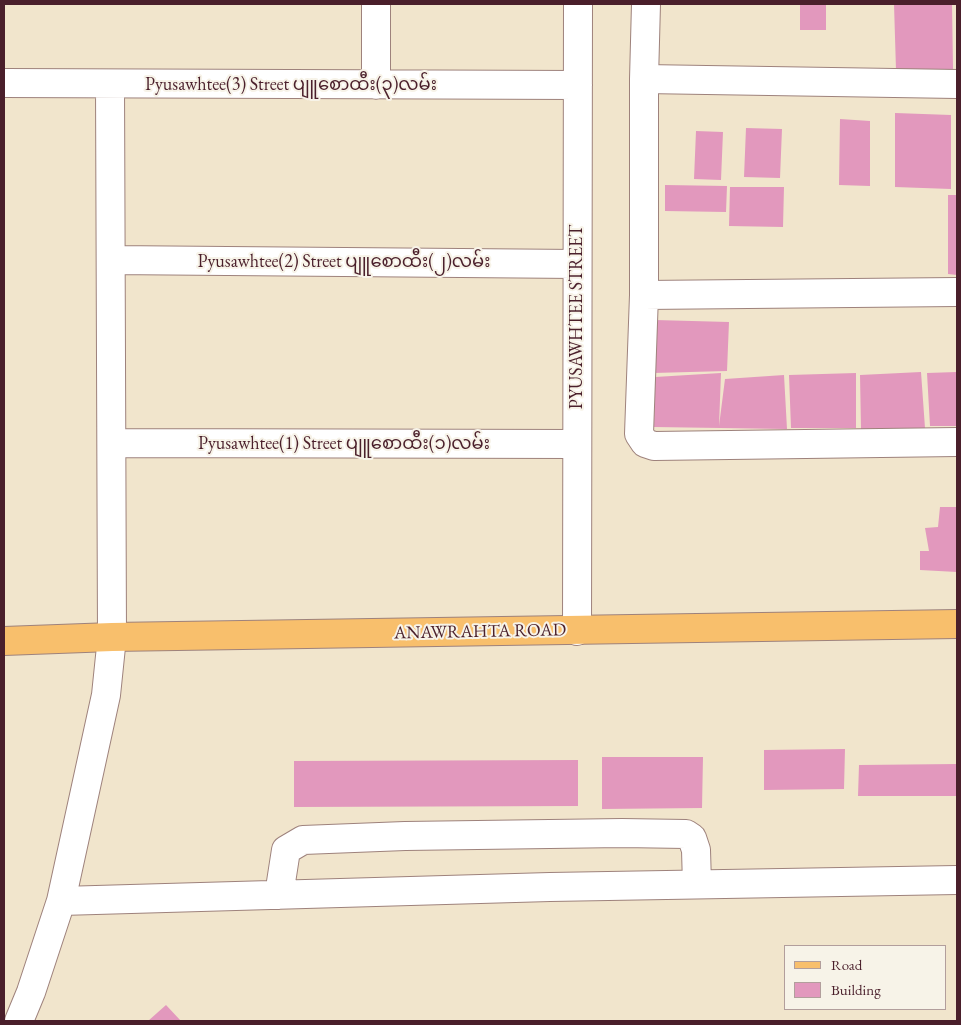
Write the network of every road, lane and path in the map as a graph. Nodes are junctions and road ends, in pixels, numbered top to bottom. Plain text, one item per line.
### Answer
1 (376, 4) edge
2 (578, 4) edge
3 (646, 4) edge
4 (644, 79) junction
5 (4, 83) edge
6 (110, 84) junction
7 (957, 84) edge
8 (376, 85) junction
9 (578, 85) junction
10 (111, 260) junction
11 (578, 264) junction
12 (957, 292) edge
13 (644, 295) junction
14 (957, 442) edge
15 (112, 443) junction
16 (577, 444) junction
17 (957, 624) edge
18 (577, 630) junction
19 (112, 638) junction
20 (4, 641) edge
21 (957, 880) edge
22 (697, 884) junction
23 (279, 894) junction
24 (61, 900) junction
25 (18, 1021) edge

1 - 8 street
2 - 9 street, PYUSAWHTEE STREET
3 - 4 street
4 - 7 street
4 - 13 street
5 - 6 street, Pyusawhtee(3) Street ပျူစောထီး(၃)လမ်း
6 - 8 street, Pyusawhtee(3) Street ပျူစောထီး(၃)လမ်း
6 - 10 street
8 - 9 street, Pyusawhtee(3) Street ပျူစောထီး(၃)လမ်း
9 - 11 street, PYUSAWHTEE STREET
10 - 11 street, Pyusawhtee(2) Street ပျူစောထီး(၂)လမ်း
10 - 15 street
11 - 16 street, PYUSAWHTEE STREET
12 - 13 street
13 - 14 street
15 - 16 street, Pyusawhtee(1) Street ပျူစောထီး(၁)လမ်း
15 - 19 street
16 - 18 street, PYUSAWHTEE STREET
17 - 18 main road, ANAWRAHTA ROAD
18 - 19 main road, ANAWRAHTA ROAD
19 - 20 main road, ANAWRAHTA ROAD
19 - 24 street
21 - 22 street
22 - 23 street
22 - 23 street
23 - 24 street
24 - 25 street

